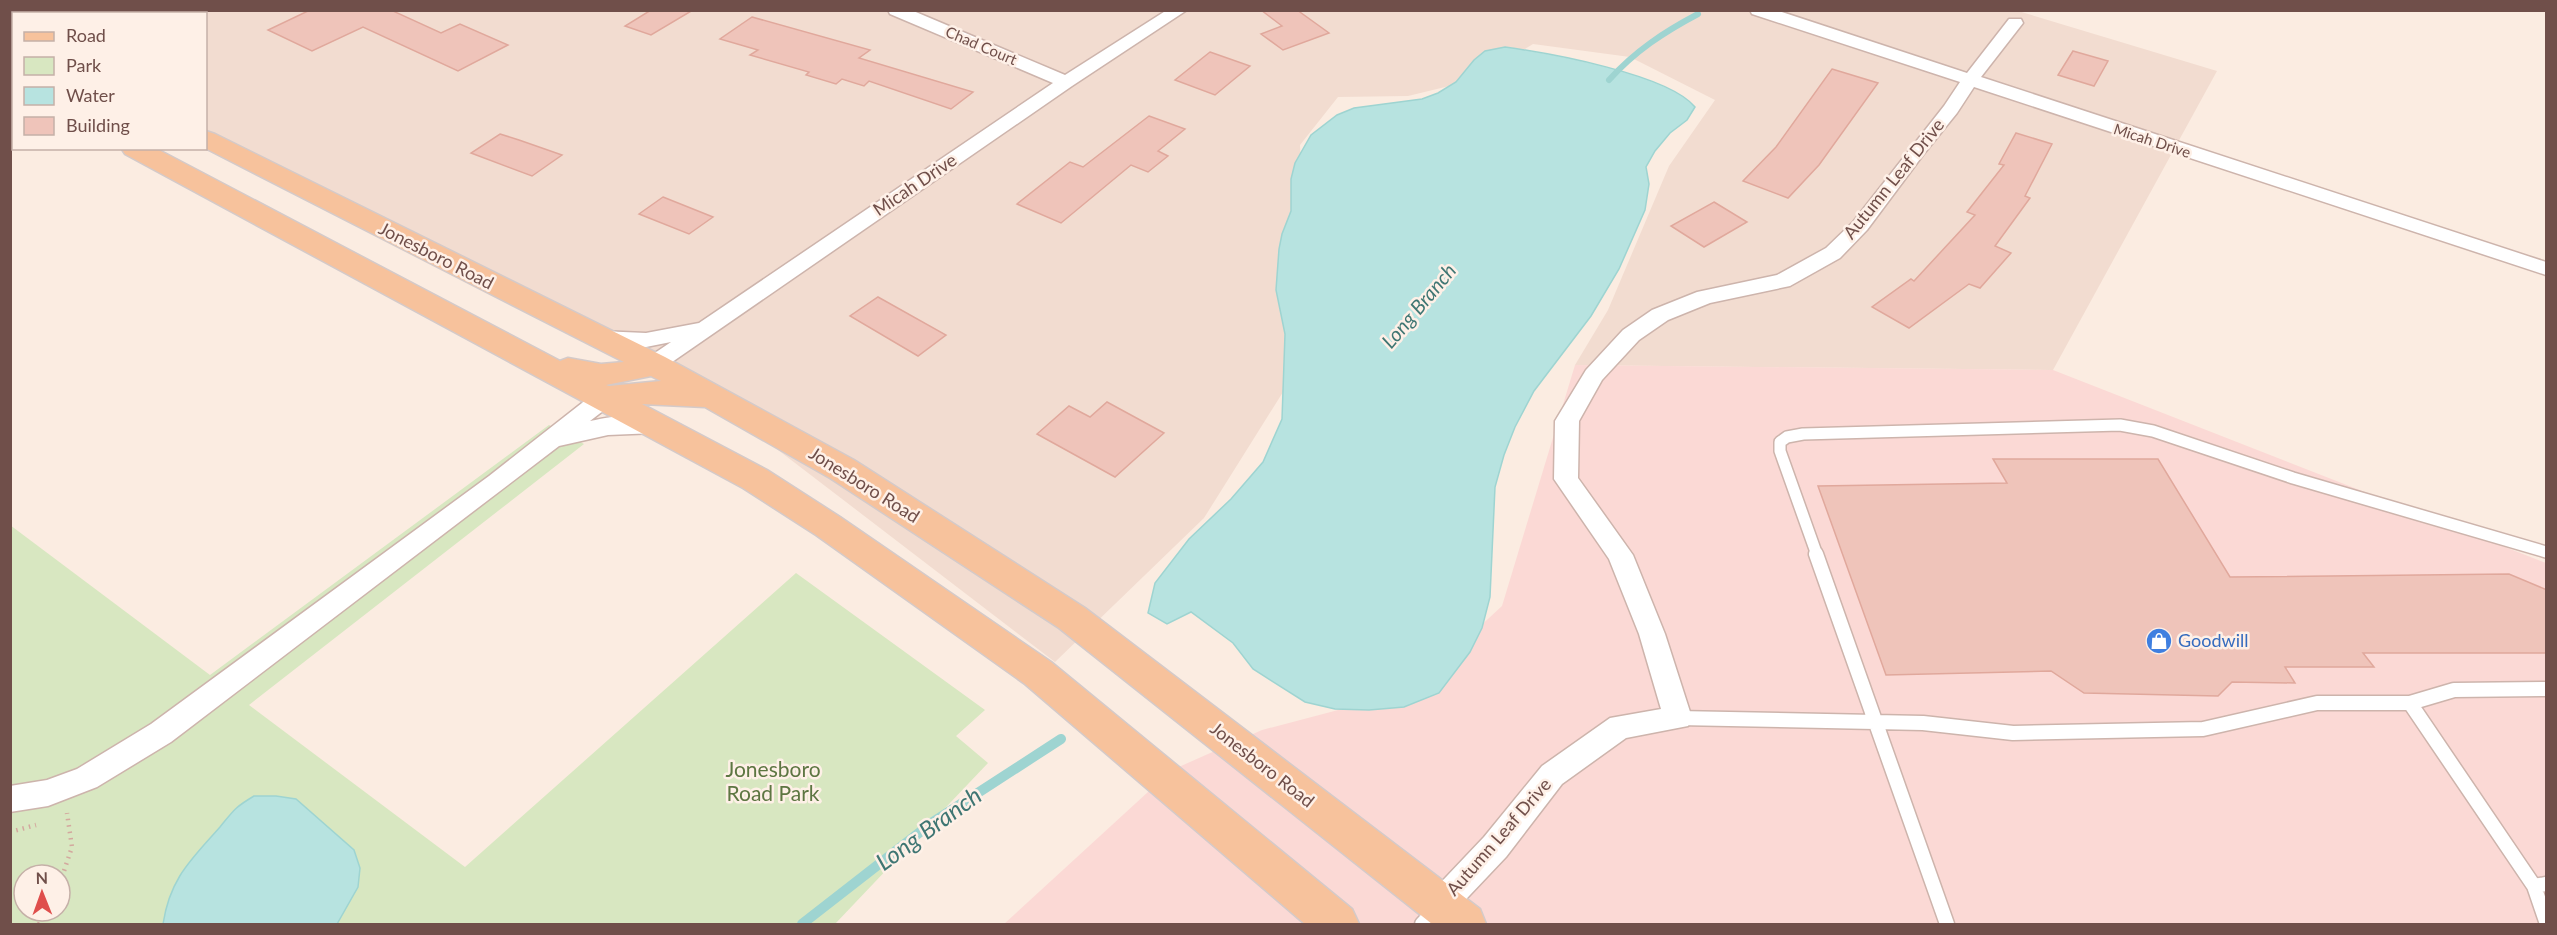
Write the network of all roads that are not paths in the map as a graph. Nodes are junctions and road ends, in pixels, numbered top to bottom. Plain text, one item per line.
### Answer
1 (896, 10) edge
2 (1179, 10) edge
3 (1758, 10) edge
4 (2015, 23) dead end
5 (1970, 80) junction
6 (1066, 82) junction
7 (207, 140) edge
8 (138, 150) edge
9 (2547, 269) edge
10 (720, 319) junction
11 (600, 338) junction
12 (532, 359) junction
13 (654, 364) junction
14 (604, 398) junction
15 (721, 402) junction
16 (656, 425) junction
17 (548, 443) junction
18 (2547, 552) edge
19 (2547, 689) edge
20 (2410, 703) junction
21 (1678, 718) junction
22 (1875, 721) junction
23 (10, 799) edge
24 (2540, 885) edge
25 (1442, 918) edge
26 (2547, 921) edge
27 (1337, 924) edge
28 (1947, 924) edge

1 - 6 street, Chad Court
2 - 6 street, Micah Drive
3 - 5 street, Micah Drive
4 - 5 street, Autumn Leaf Drive
5 - 9 street, Micah Drive
5 - 21 street, Autumn Leaf Drive
6 - 10 street, Micah Drive
7 - 11 main road, Jonesboro Road
8 - 12 main road
10 - 11 street
10 - 13 street, Micah Drive
11 - 13 main road, Jonesboro Road
12 - 13 main road
12 - 14 main road
13 - 15 main road, Jonesboro Road
14 - 15 main road
14 - 16 main road
14 - 17 street
15 - 25 main road, Jonesboro Road
16 - 17 street
16 - 27 main road
17 - 23 street
18 - 22 lane
19 - 20 lane
20 - 22 lane
20 - 24 lane
21 - 22 lane
21 - 25 street, Autumn Leaf Drive
22 - 28 lane
24 - 26 lane

